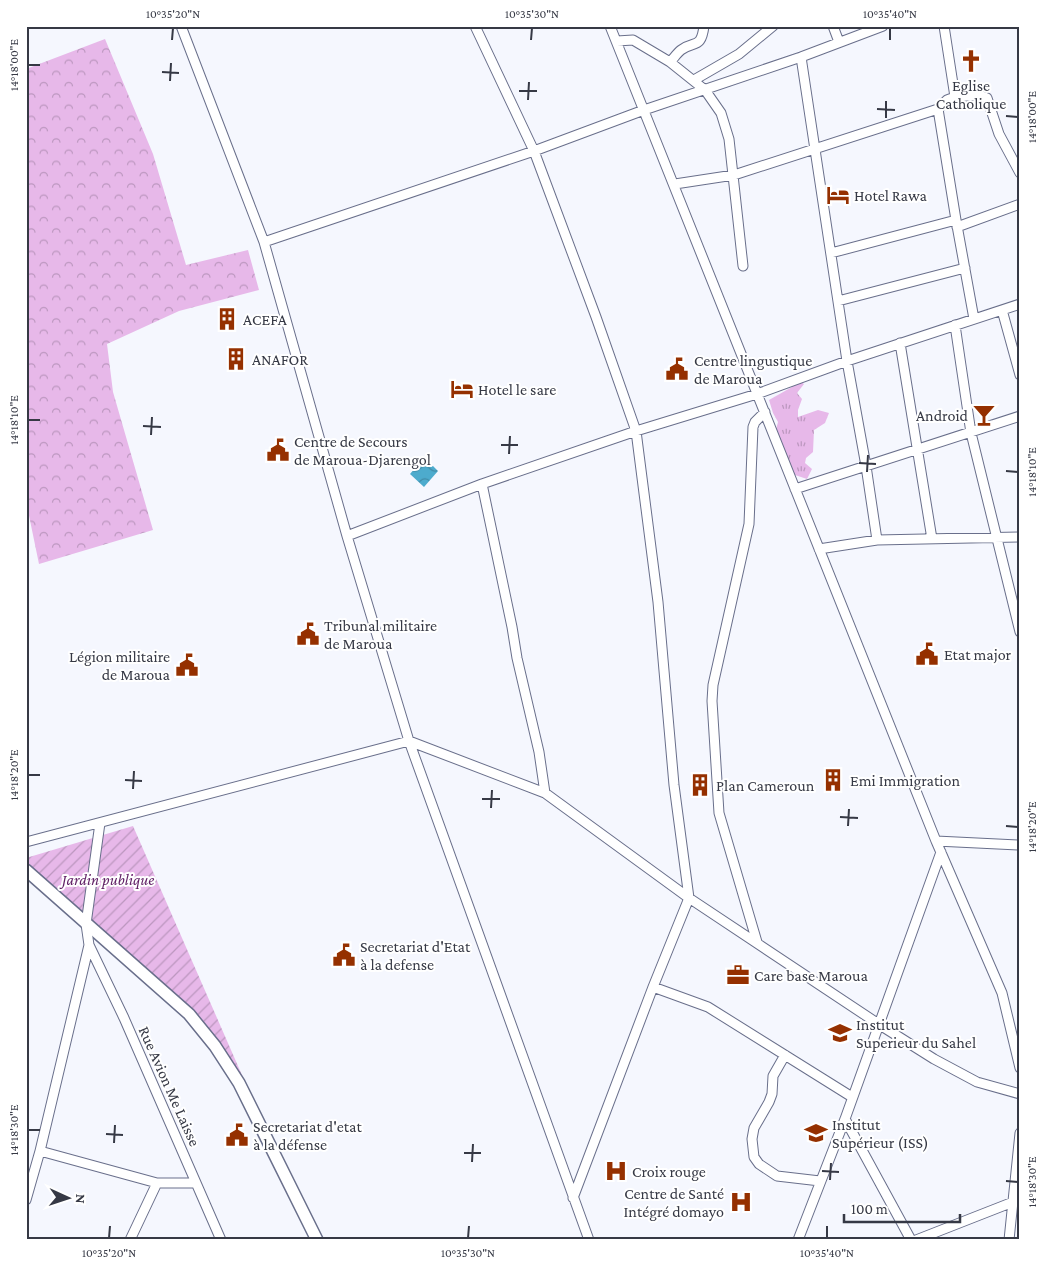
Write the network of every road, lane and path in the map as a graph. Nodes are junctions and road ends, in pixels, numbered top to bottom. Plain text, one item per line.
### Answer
1 (181, 26) edge
2 (475, 26) edge
3 (610, 26) edge
4 (704, 26) edge
5 (773, 26) edge
6 (833, 26) edge
7 (883, 26) edge
8 (944, 26) edge
9 (617, 42) junction
10 (839, 42) junction
11 (801, 57) junction
12 (670, 62) junction
13 (694, 80) junction
14 (705, 90) junction
15 (955, 97) junction
16 (938, 109) junction
17 (644, 110) junction
18 (815, 149) junction
19 (534, 151) junction
20 (1020, 173) edge
21 (734, 175) junction
22 (675, 184) junction
23 (1020, 204) edge
24 (957, 224) junction
25 (264, 242) junction
26 (831, 253) junction
27 (743, 266) dead end
28 (965, 268) junction
29 (838, 301) junction
30 (1020, 304) edge
31 (1002, 310) junction
32 (974, 319) junction
33 (955, 325) junction
34 (900, 343) junction
35 (847, 361) junction
36 (1020, 375) edge
37 (757, 394) junction
38 (764, 412) junction
39 (1020, 416) edge
40 (636, 431) junction
41 (971, 433) junction
42 (917, 449) junction
43 (866, 466) junction
44 (482, 484) junction
45 (795, 489) junction
46 (347, 536) junction
47 (1020, 537) edge
48 (932, 539) junction
49 (997, 539) junction
50 (877, 540) junction
51 (819, 549) junction
52 (1020, 632) edge
53 (409, 741) junction
54 (545, 793) junction
55 (100, 823) junction
56 (936, 841) junction
57 (26, 842) edge
58 (1020, 845) edge
59 (941, 852) junction
60 (26, 870) edge
61 (689, 898) junction
62 (86, 924) junction
63 (757, 942) junction
64 (89, 945) junction
65 (653, 987) junction
66 (880, 1025) junction
67 (785, 1054) junction
68 (1020, 1068) edge
69 (1020, 1094) edge
70 (852, 1097) junction
71 (845, 1119) junction
72 (1020, 1133) edge
73 (40, 1151) junction
74 (820, 1181) junction
75 (157, 1183) junction
76 (196, 1183) junction
77 (573, 1198) junction
78 (26, 1200) edge
79 (1013, 1202) junction
80 (130, 1240) edge
81 (221, 1240) edge
82 (317, 1240) edge
83 (589, 1240) edge
84 (798, 1240) edge
85 (911, 1240) edge
86 (916, 1240) edge
87 (1009, 1240) edge

1 - 25 street
2 - 19 street
3 - 9 street
4 - 12 street
5 - 13 street
6 - 10 street
7 - 10 street
8 - 15 street
9 - 12 street
9 - 17 street
10 - 11 street
11 - 14 street
11 - 18 street
12 - 13 street
13 - 14 street
14 - 17 street
14 - 21 street
15 - 16 street
15 - 20 street
16 - 18 street
16 - 24 street
17 - 19 street
17 - 22 street
18 - 21 street
18 - 26 street
19 - 25 street
19 - 40 street
21 - 22 street
21 - 27 street
22 - 37 street
23 - 24 street
24 - 26 street
24 - 28 street
25 - 46 street
26 - 29 street
28 - 29 street
28 - 32 street
29 - 35 street
30 - 31 street
31 - 32 street
31 - 36 street
32 - 33 street
33 - 34 street
33 - 41 street
34 - 35 street
34 - 42 street
35 - 37 street
35 - 43 street
37 - 38 street
37 - 40 street
38 - 45 street
38 - 63 street
39 - 41 street
40 - 44 street
40 - 61 street
41 - 42 street
41 - 49 street
42 - 43 street
42 - 48 street
43 - 45 street
43 - 50 street
44 - 46 street
44 - 54 street
45 - 51 street
46 - 53 street
47 - 49 street
48 - 49 street
48 - 50 street
49 - 52 street
50 - 51 street
51 - 56 street
53 - 54 street
53 - 55 street
53 - 77 street
54 - 61 street
55 - 57 street
55 - 62 street
56 - 58 street
56 - 59 street
59 - 66 street
59 - 68 street
60 - 62 main road
61 - 63 street
61 - 65 street
62 - 64 street
62 - 82 main road
63 - 66 street
64 - 73 street
64 - 76 street, Rue Avion Me Laisse
65 - 67 street
65 - 77 street
66 - 69 street
66 - 70 street
67 - 70 street
67 - 74 street
70 - 71 street
71 - 74 street
71 - 85 street
72 - 79 street
73 - 75 street
73 - 78 street
74 - 84 street
75 - 76 street
75 - 80 street
76 - 81 street, Rue Avion Me Laisse
77 - 83 street
79 - 86 street
79 - 87 street

